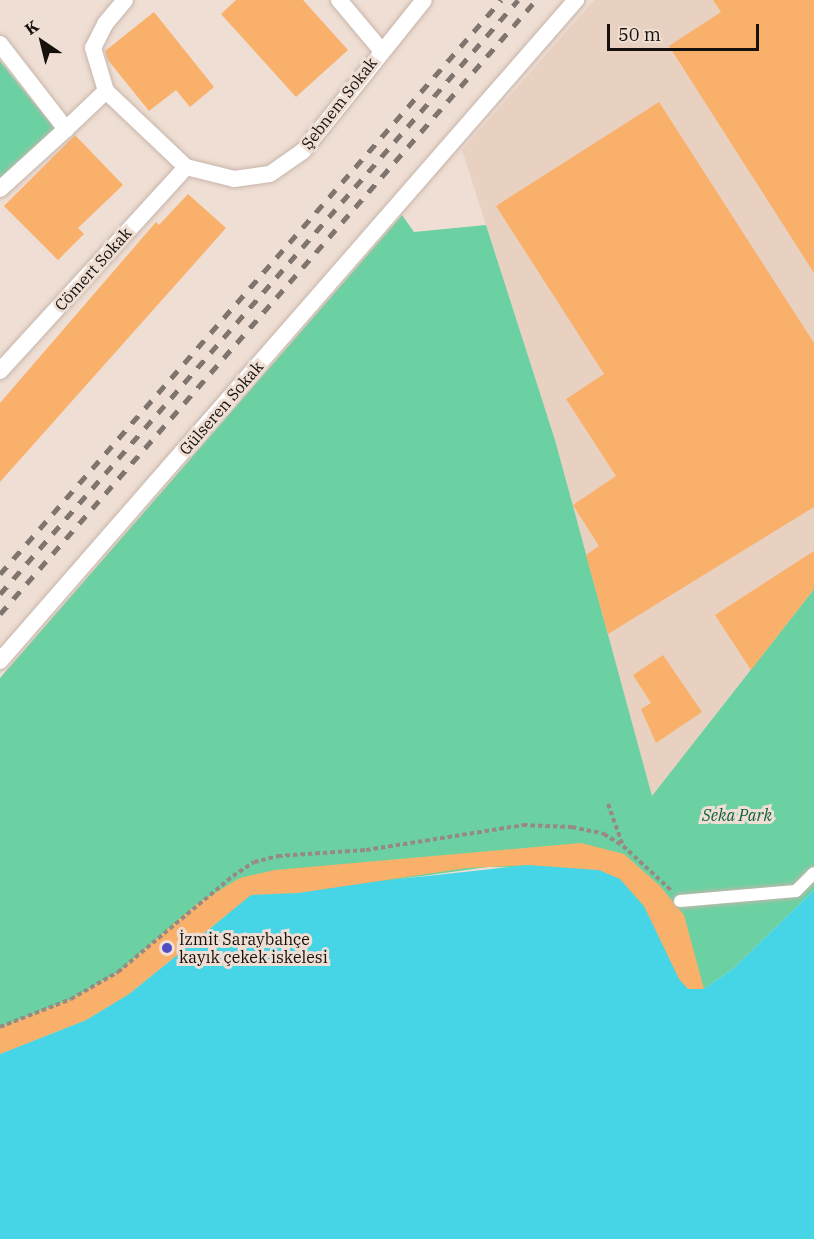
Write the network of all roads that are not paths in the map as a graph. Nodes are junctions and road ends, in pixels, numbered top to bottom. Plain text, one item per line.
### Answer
1 (125, 0) edge
2 (339, 0) edge
3 (424, 0) edge
4 (576, 0) edge
5 (0, 44) edge
6 (381, 50) junction
7 (106, 91) junction
8 (66, 129) junction
9 (186, 167) junction
10 (0, 189) edge
11 (0, 371) edge
12 (0, 661) edge
13 (814, 873) edge
14 (680, 901) road end

1 - 7 street
2 - 6 street
3 - 6 street, Şebnem Sokak
4 - 12 street, Gülseren Sokak
5 - 8 street
6 - 9 street, Şebnem Sokak
7 - 8 street
7 - 9 street, Şebnem Sokak
8 - 10 street
9 - 11 street, Cömert Sokak
13 - 14 street

